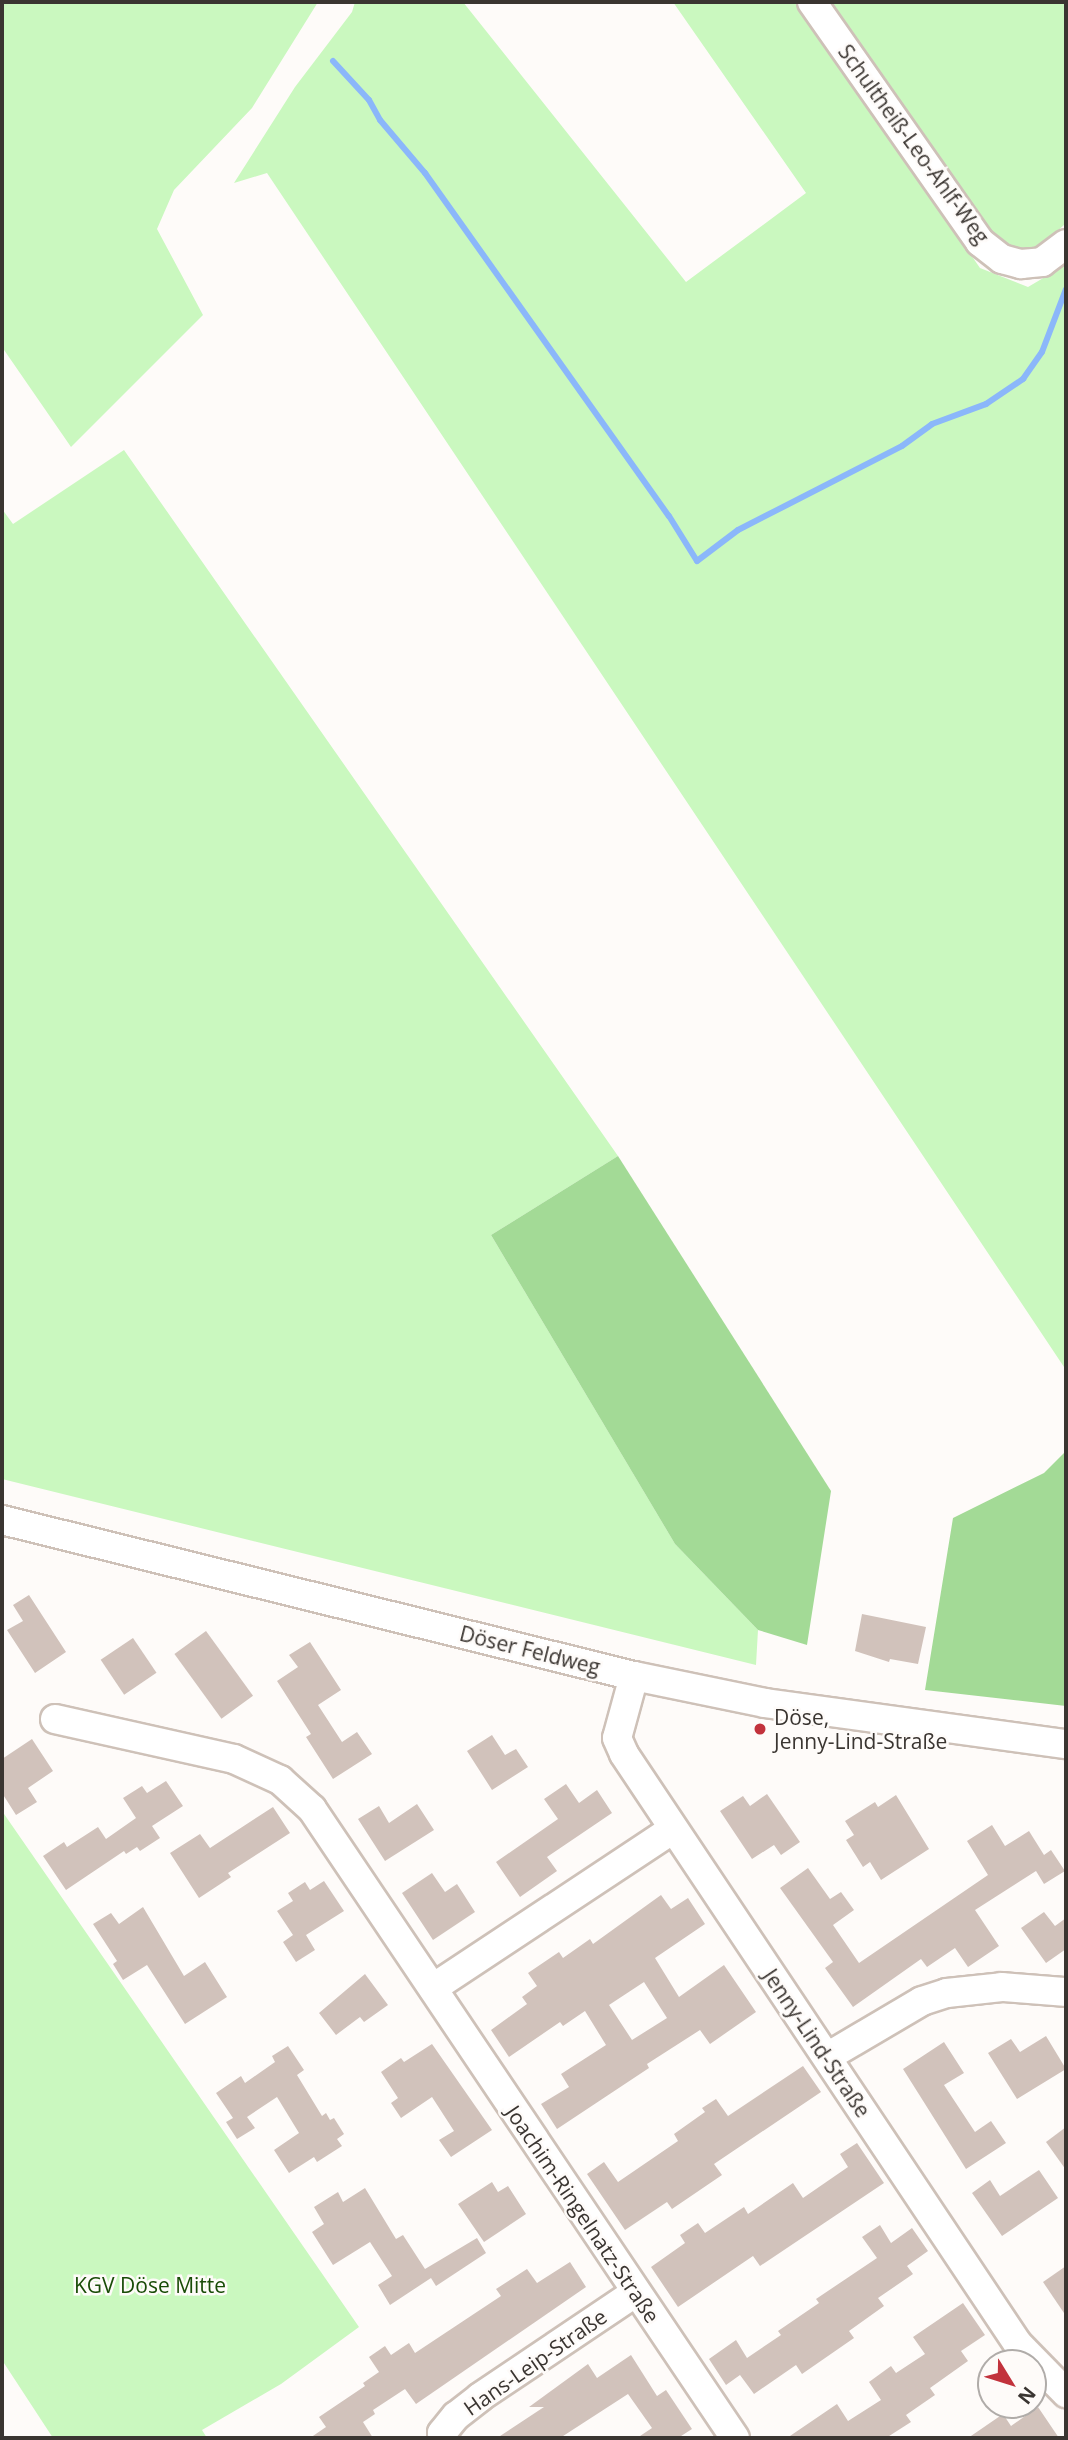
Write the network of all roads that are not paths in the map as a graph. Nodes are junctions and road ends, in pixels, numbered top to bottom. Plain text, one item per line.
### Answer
1 (813, 2) edge
2 (1066, 244) edge
3 (2, 1520) edge
4 (634, 1676) junction
5 (55, 1720) dead end
6 (1066, 1744) edge
7 (673, 1829) junction
8 (433, 1987) junction
9 (1066, 1992) edge
10 (827, 2057) junction
11 (636, 2292) junction
12 (1066, 2393) edge
13 (443, 2438) edge
14 (735, 2438) edge

1 - 2 street, Schultheiß-Leo-Ahlf-Weg
3 - 4 street, Döser Feldweg
4 - 6 street, Döser Feldweg
4 - 7 street, Jenny-Lind-Straße
5 - 8 street, Joachim-Ringelnatz-Straße
7 - 8 street
7 - 10 street, Jenny-Lind-Straße
8 - 11 street, Joachim-Ringelnatz-Straße
9 - 10 street
10 - 12 street, Jenny-Lind-Straße
11 - 13 street, Hans-Leip-Straße
11 - 14 street, Joachim-Ringelnatz-Straße

